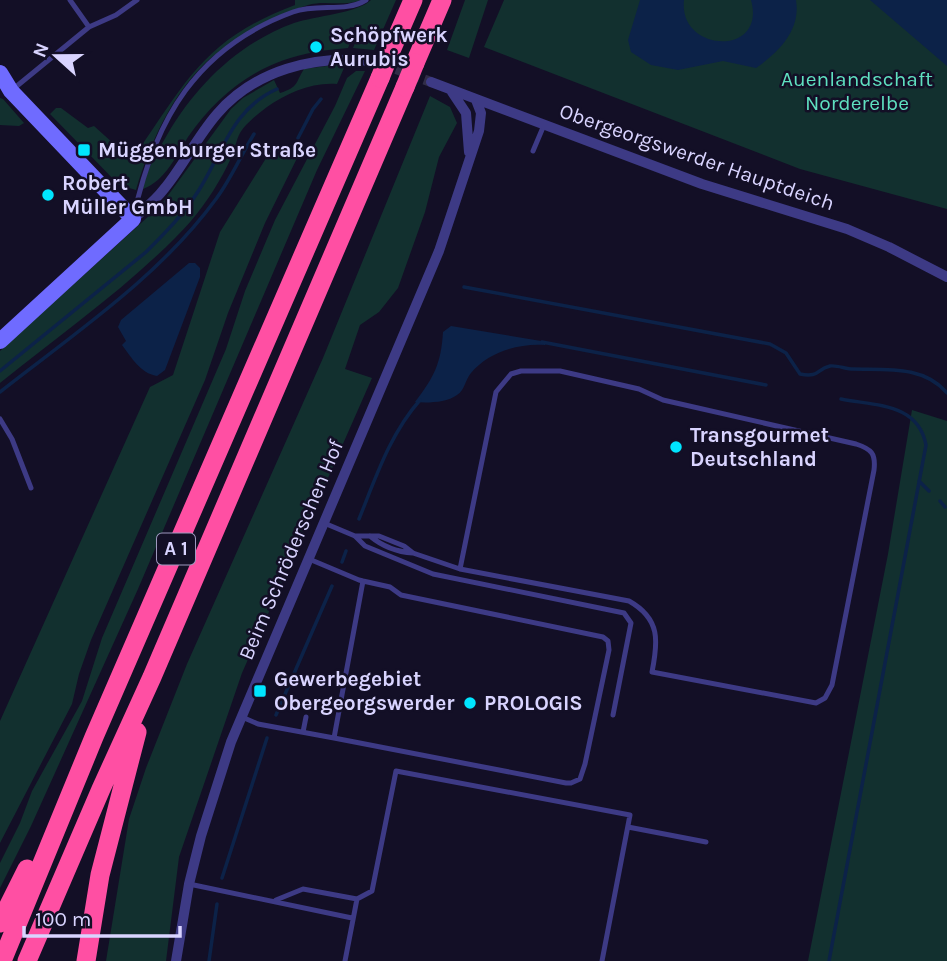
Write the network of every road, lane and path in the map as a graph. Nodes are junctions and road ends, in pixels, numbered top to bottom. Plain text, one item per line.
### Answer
1 (70, 0) edge
2 (137, 0) edge
3 (366, 0) edge
4 (413, 0) edge
5 (442, 0) edge
6 (89, 27) junction
7 (375, 69) junction
8 (0, 73) edge
9 (431, 82) tunnel mouth
10 (11, 90) junction
11 (450, 90) junction
12 (476, 100) junction
13 (544, 124) junction
14 (533, 151) dead end
15 (468, 163) junction
16 (133, 219) junction
17 (947, 277) edge
18 (0, 341) edge
19 (0, 418) edge
20 (31, 488) dead end
21 (324, 523) junction
22 (355, 536) junction
23 (309, 559) junction
24 (460, 569) junction
25 (363, 581) junction
26 (152, 677) junction
27 (613, 715) dead end
28 (242, 717) junction
29 (306, 717) dead end
30 (303, 732) junction
31 (94, 737) junction
32 (334, 738) junction
33 (628, 827) junction
34 (706, 842) dead end
35 (189, 884) junction
36 (357, 899) junction
37 (273, 901) junction
38 (352, 918) junction
39 (0, 923) edge
40 (346, 960) edge
41 (2, 961) edge
42 (27, 961) edge
43 (86, 961) edge
44 (176, 961) edge
45 (603, 961) edge

1 - 6 lane
2 - 6 lane
3 - 16 lane
4 - 7 highway, A 1, bridge
5 - 26 highway, A 1, bridge
6 - 10 lane
7 - 16 street
7 - 31 highway, A 1
8 - 10 street
9 - 11 street, Obergeorgswerder Hauptdeich
10 - 16 street
11 - 12 street, Obergeorgswerder Hauptdeich
11 - 15 street, Beim Schröderschen Hof
12 - 13 street, Obergeorgswerder Hauptdeich
12 - 15 street, Beim Schröderschen Hof
13 - 14 lane
13 - 17 street, Obergeorgswerder Hauptdeich
15 - 21 street, Beim Schröderschen Hof
16 - 18 street
19 - 20 lane
21 - 22 lane
21 - 23 street, Beim Schröderschen Hof
22 - 24 lane
22 - 27 lane
23 - 25 lane
23 - 28 street, Beim Schröderschen Hof
24 - 24 lane
25 - 32 lane
25 - 32 lane
26 - 42 highway
26 - 43 highway, A 1
28 - 30 lane
28 - 35 street, Beim Schröderschen Hof
29 - 30 lane
30 - 32 lane
31 - 39 highway
31 - 41 highway, A 1
33 - 34 lane
33 - 36 lane
33 - 45 lane
35 - 37 lane
35 - 44 street, Beim Schröderschen Hof
36 - 37 lane
36 - 38 lane
37 - 38 lane
38 - 40 lane

